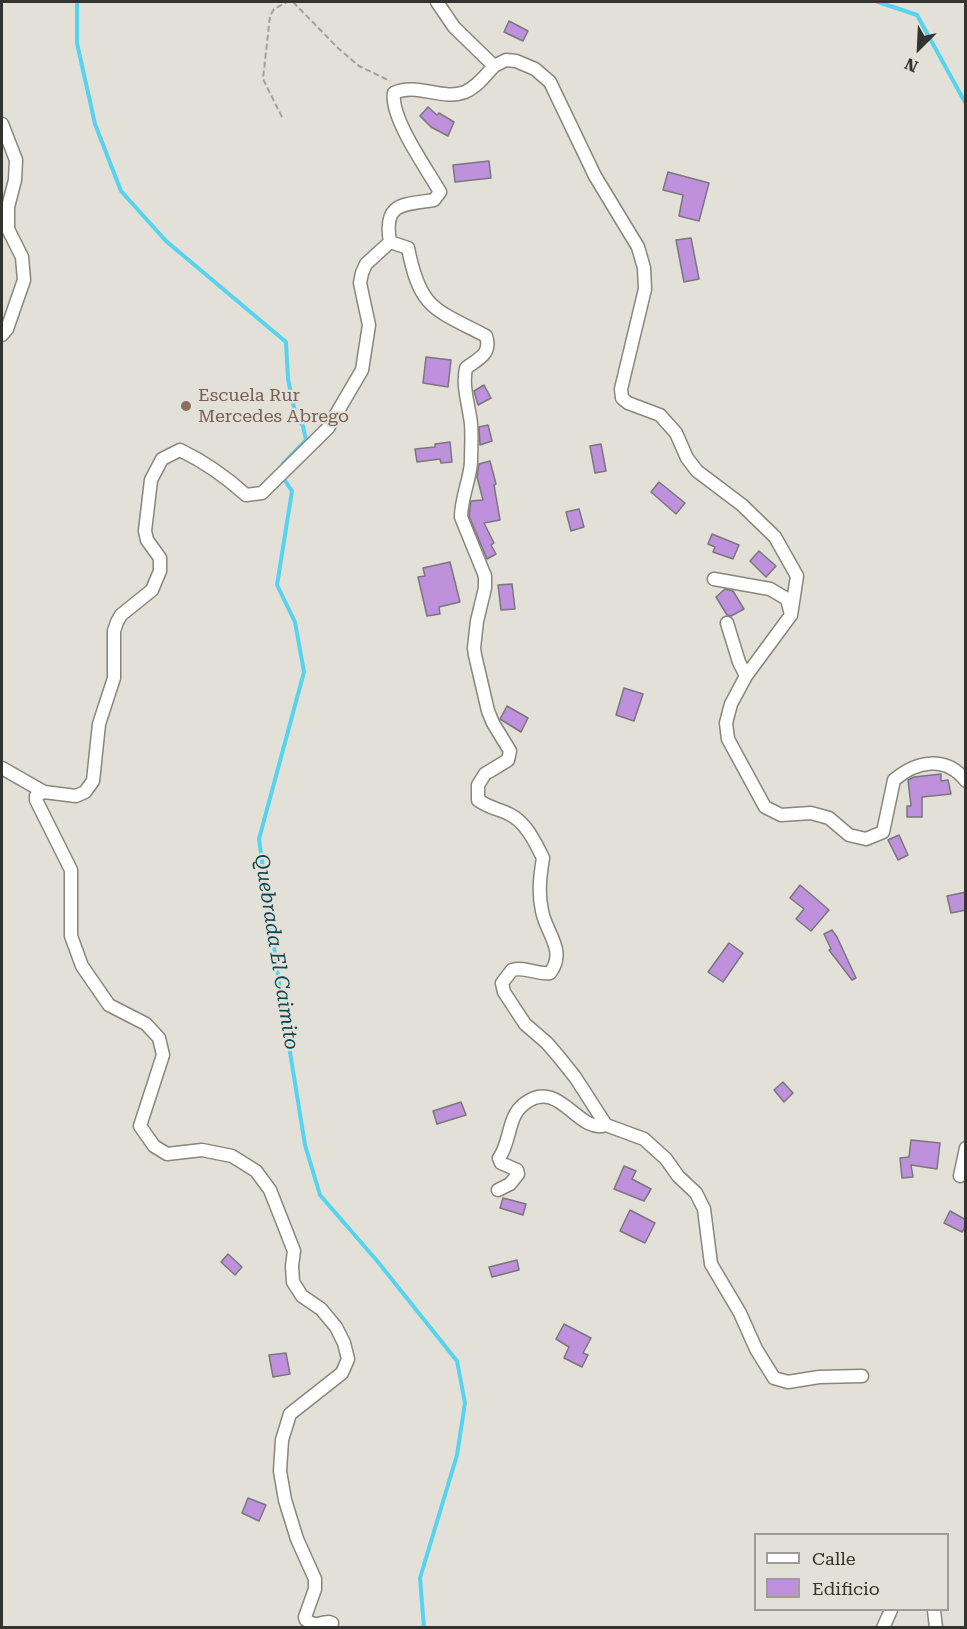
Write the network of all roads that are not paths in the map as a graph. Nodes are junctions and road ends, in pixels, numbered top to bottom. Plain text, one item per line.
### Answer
1 (437, 2) edge
2 (494, 66) junction
3 (2, 124) edge
4 (390, 242) junction
5 (2, 335) edge
6 (714, 579) dead end
7 (791, 615) junction
8 (728, 622) dead end
9 (746, 676) junction
10 (2, 768) edge
11 (966, 781) edge
12 (44, 792) junction
13 (606, 1125) junction
14 (966, 1148) edge
15 (960, 1176) dead end
16 (498, 1190) dead end
17 (862, 1376) dead end
18 (891, 1611) edge
19 (934, 1611) edge
20 (330, 1628) edge
21 (883, 1628) edge
22 (936, 1628) edge

1 - 2 street
2 - 4 street
2 - 7 street
3 - 5 street
4 - 12 street
4 - 13 street
6 - 7 street
7 - 9 street
8 - 9 street
9 - 11 street
10 - 12 street
12 - 20 street
13 - 16 street
13 - 17 street
14 - 15 street
18 - 21 street
19 - 22 street

